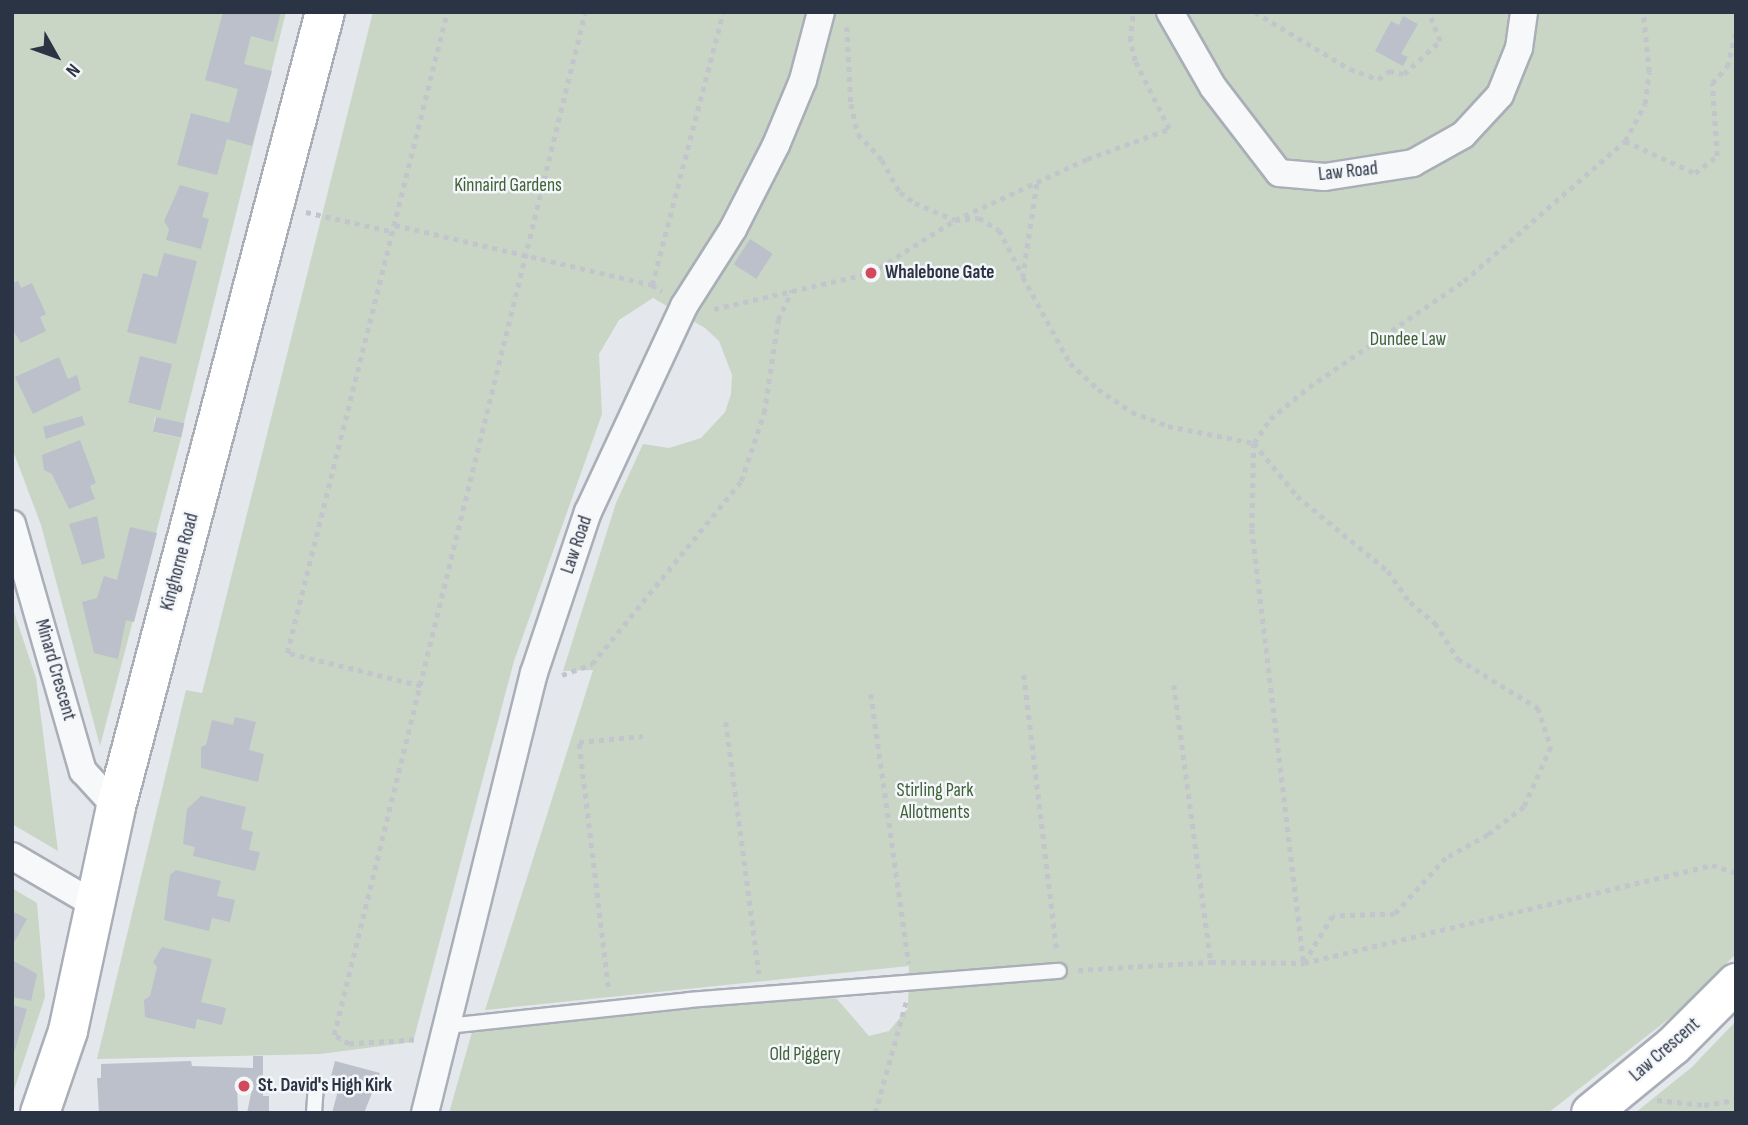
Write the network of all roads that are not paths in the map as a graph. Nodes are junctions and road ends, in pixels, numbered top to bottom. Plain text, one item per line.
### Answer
1 (325, 12) edge
2 (1170, 12) edge
3 (1524, 12) edge
4 (831, 16) edge
5 (12, 524) edge
6 (116, 807) junction
7 (12, 856) edge
8 (96, 905) junction
9 (1059, 971) road end
10 (1736, 983) edge
11 (444, 1036) junction
12 (316, 1086) dead end
13 (40, 1113) edge
14 (314, 1113) edge
15 (425, 1113) edge
16 (1591, 1113) edge

1 - 6 street, Kinghorne Road
2 - 3 street, Law Road
4 - 11 street, Law Road
5 - 6 street, Minard Crescent
6 - 8 street, Kinghorne Road
7 - 8 street
8 - 13 street, Kinghorne Road
9 - 11 lane
10 - 16 street, Law Crescent
11 - 15 street, Law Road
12 - 14 lane

